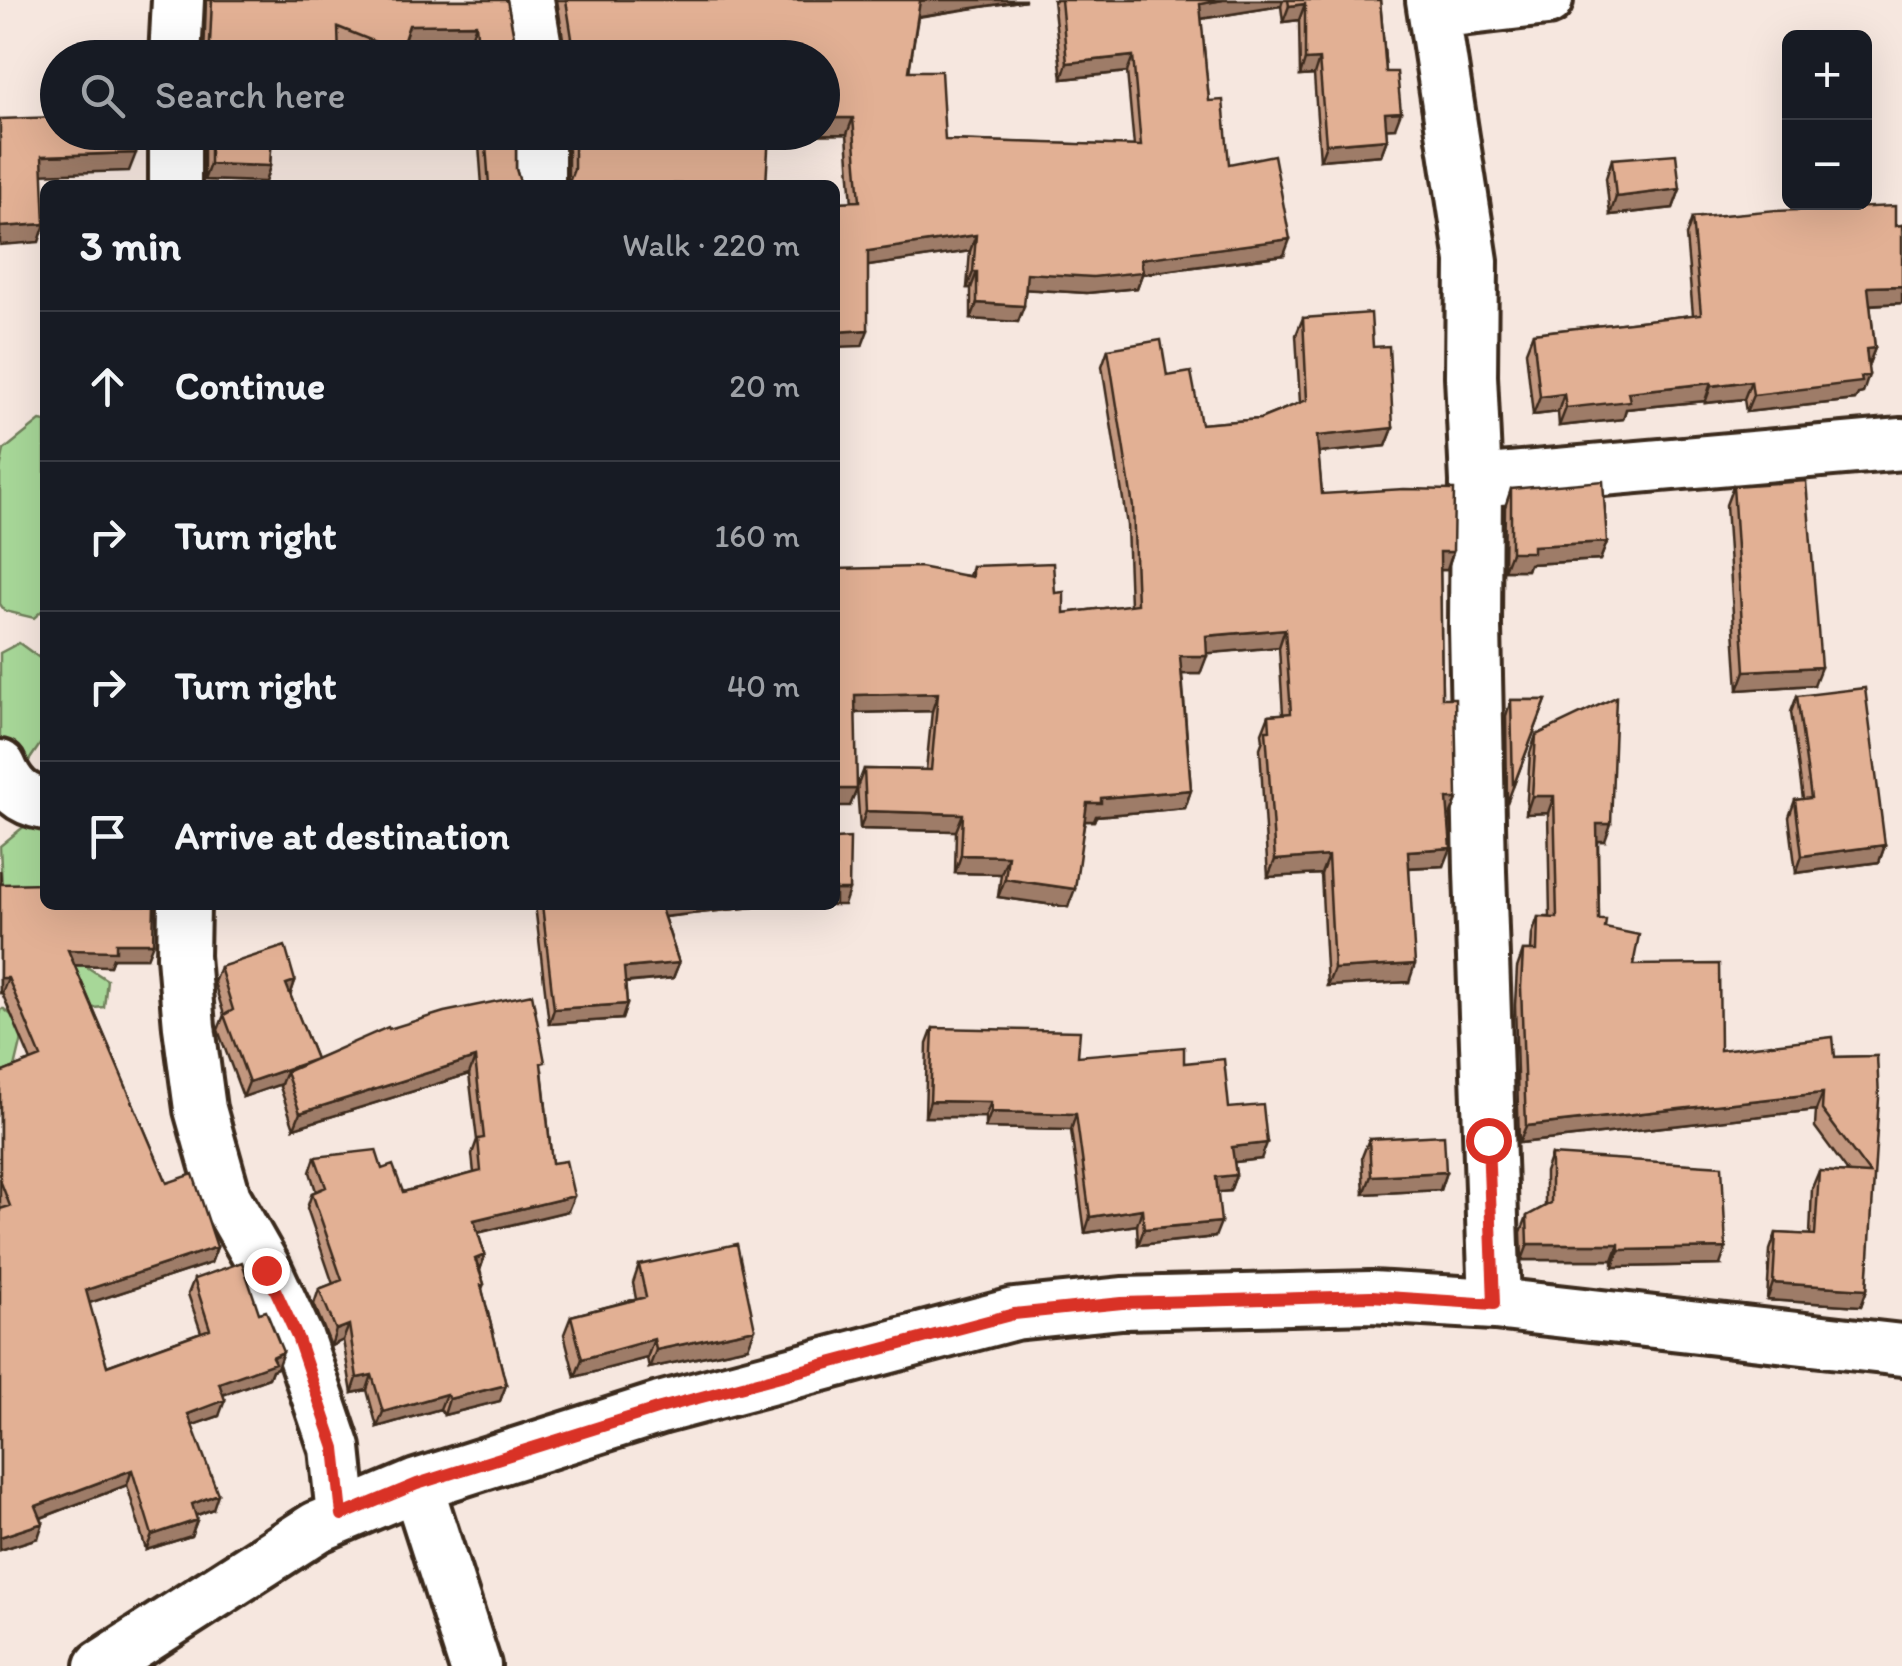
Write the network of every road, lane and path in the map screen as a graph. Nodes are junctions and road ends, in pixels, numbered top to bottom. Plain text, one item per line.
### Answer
1 (178, 0) edge
2 (528, 0) edge
3 (1547, 0) edge
4 (1433, 7) edge
5 (177, 40) edge
6 (535, 40) edge
7 (175, 150) edge
8 (539, 150) edge
9 (176, 180) edge
10 (540, 180) edge
11 (1902, 444) edge
12 (1476, 481) junction
13 (0, 766) edge
14 (40, 803) edge
15 (184, 910) edge
16 (1494, 1304) junction
17 (1902, 1350) edge
18 (417, 1484) junction
19 (342, 1515) junction
20 (101, 1666) edge
21 (475, 1666) edge

1 - 5 street
2 - 6 street
3 - 4 street
4 - 12 street
7 - 9 street
8 - 10 street
11 - 12 street
12 - 16 street
13 - 14 street
15 - 19 street
16 - 17 street
16 - 18 street
18 - 19 street
18 - 21 street
19 - 20 street

